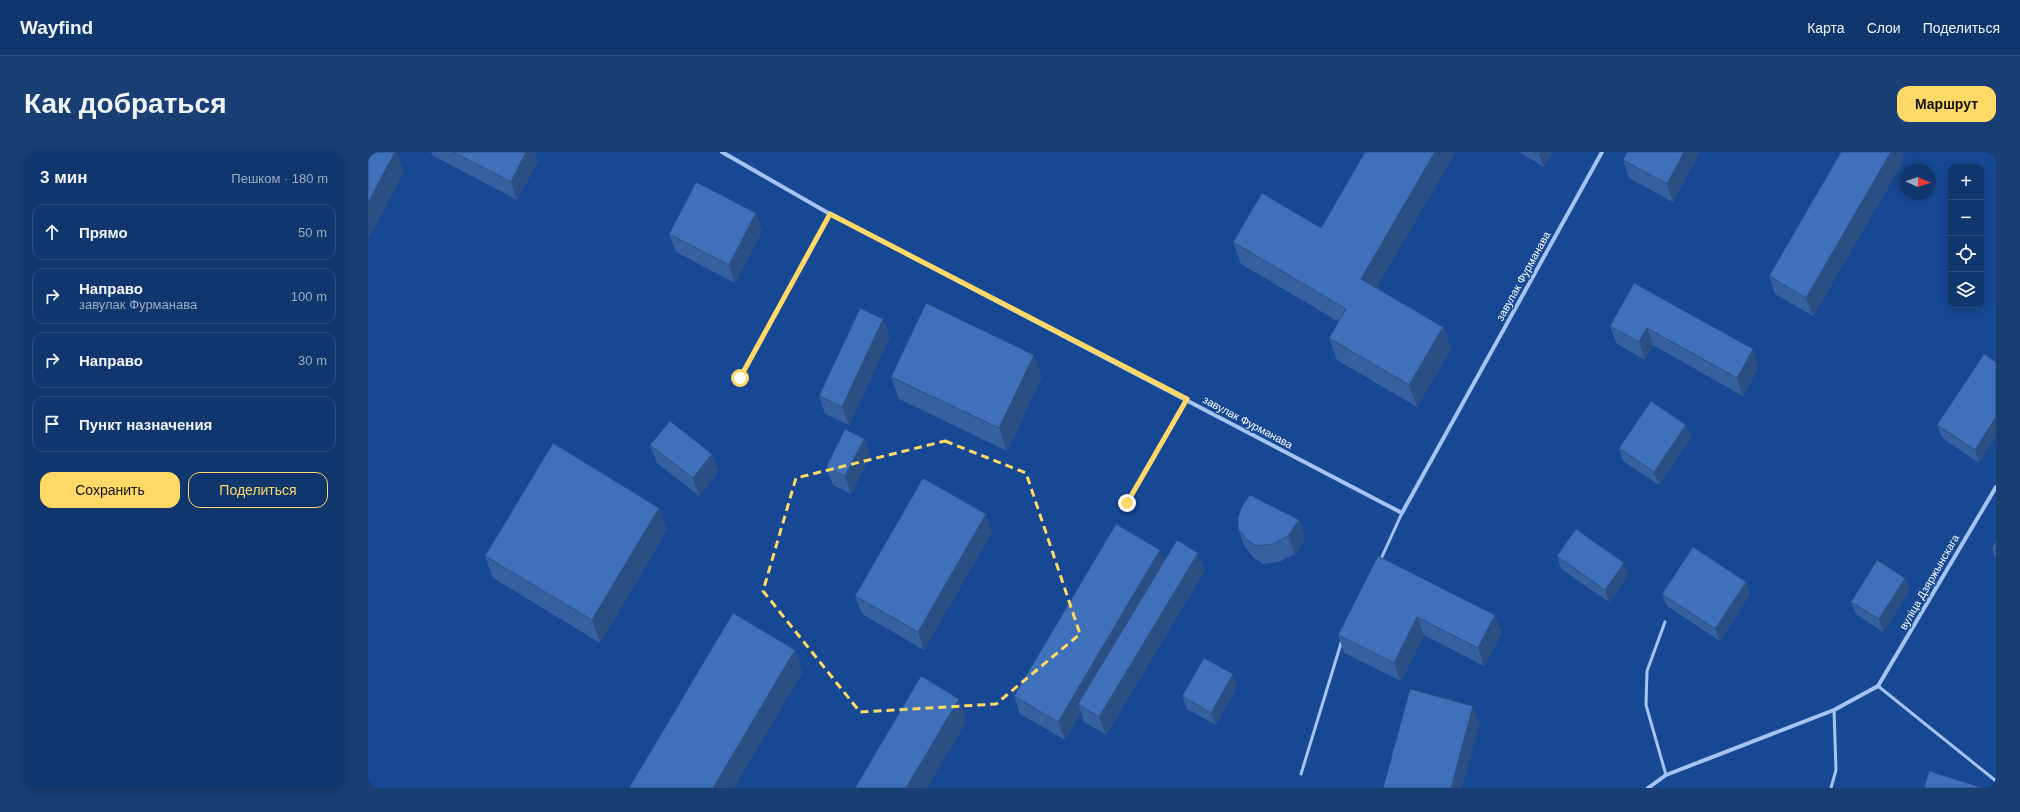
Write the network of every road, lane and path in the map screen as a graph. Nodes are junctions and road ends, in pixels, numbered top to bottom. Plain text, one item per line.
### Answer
1 (722, 152) edge
2 (1602, 152) edge
3 (830, 214) junction
4 (740, 378) dead end
5 (1187, 399) junction
6 (1996, 487) edge
7 (1127, 503) dead end
8 (1402, 513) junction
9 (1379, 563) edge
10 (1665, 622) dead end
11 (1345, 634) edge
12 (1878, 686) junction
13 (1834, 710) junction
14 (1301, 774) dead end
15 (1666, 775) junction
16 (1996, 782) edge
17 (1648, 788) edge
18 (1831, 788) edge

1 - 3 street, завулак Фурманава
2 - 8 street, завулак Фурманава
3 - 4 lane
3 - 5 street, завулак Фурманава
5 - 7 lane
5 - 8 street, завулак Фурманава
6 - 12 street, вуліца Дзяржынскага
8 - 9 lane
10 - 15 lane
11 - 14 lane
12 - 13 street
12 - 16 lane
13 - 15 street
13 - 18 lane
15 - 17 street

